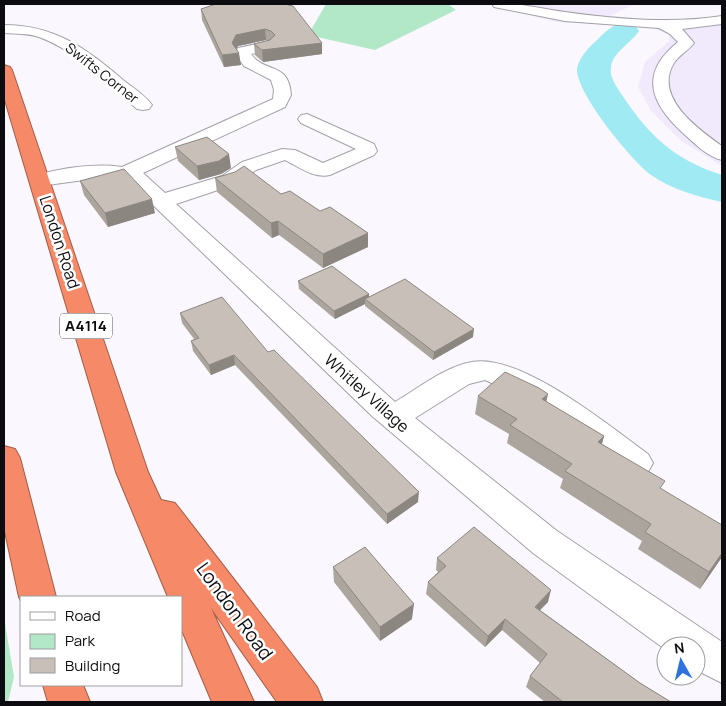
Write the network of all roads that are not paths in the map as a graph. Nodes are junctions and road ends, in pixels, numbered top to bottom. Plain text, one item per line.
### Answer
1 (499, 4) edge
2 (722, 20) edge
3 (661, 24) junction
4 (4, 28) edge
5 (266, 47) edge
6 (4, 70) edge
7 (143, 105) dead end
8 (307, 119) dead end
9 (722, 154) edge
10 (126, 174) junction
11 (40, 180) junction
12 (162, 201) junction
13 (393, 417) junction
14 (4, 458) edge
15 (637, 462) edge
16 (132, 472) junction
17 (38, 596) edge
18 (679, 636) edge
19 (706, 654) edge
20 (722, 664) edge
21 (51, 686) edge
22 (63, 686) edge
23 (47, 702) edge
24 (69, 702) edge
25 (234, 702) edge
26 (302, 702) edge

1 - 3 street
2 - 3 street
3 - 9 street
4 - 7 street, Swifts Corner
5 - 10 street
6 - 11 highway, London Road / A4114
8 - 12 street
10 - 11 street, Whitley Village
10 - 12 street, Whitley Village
11 - 16 highway, London Road / A4114
12 - 13 street, Whitley Village
13 - 15 street
13 - 18 street, Whitley Village
14 - 17 highway
16 - 25 highway, London Road / A4114
16 - 26 highway, London Road / A4114
19 - 20 street, Whitley Village
21 - 23 street
22 - 24 highway

